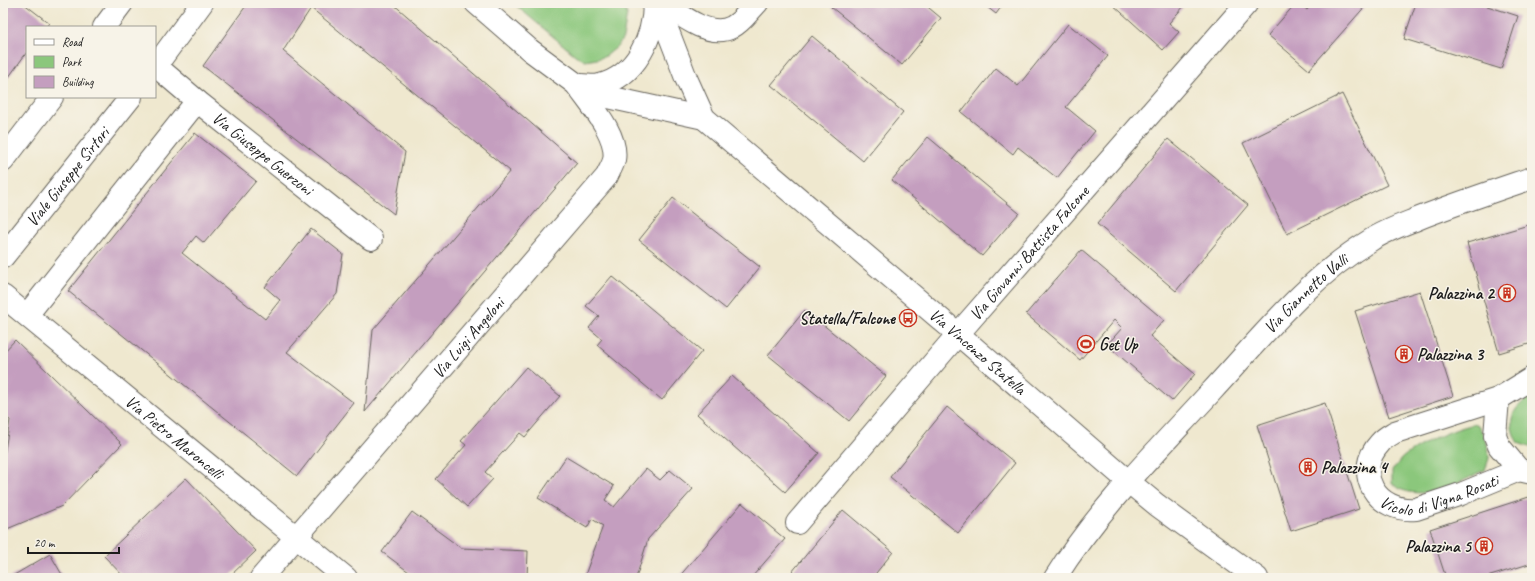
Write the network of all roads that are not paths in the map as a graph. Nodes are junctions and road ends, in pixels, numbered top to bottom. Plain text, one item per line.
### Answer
1 (122, 3) edge
2 (202, 3) edge
3 (476, 3) edge
4 (656, 3) edge
5 (663, 3) edge
6 (757, 3) edge
7 (1247, 3) edge
8 (105, 26) edge
9 (156, 65) edge
10 (156, 67) edge
11 (576, 84) junction
12 (51, 98) edge
13 (130, 98) edge
14 (197, 101) junction
15 (704, 118) junction
16 (3, 161) edge
17 (1532, 178) edge
18 (371, 238) dead end
19 (3, 257) edge
20 (3, 296) edge
21 (27, 316) junction
22 (958, 334) junction
23 (1532, 378) edge
24 (1498, 399) junction
25 (1526, 471) edge
26 (1129, 482) junction
27 (797, 523) dead end
28 (297, 537) junction
29 (260, 578) edge
30 (346, 578) edge
31 (1055, 578) edge
32 (1257, 578) edge

1 - 8 street
2 - 9 street
3 - 11 street
4 - 11 street
4 - 15 street
5 - 6 street
7 - 22 street, Via Giovanni Battista Falcone
10 - 14 street, Via Giuseppe Guerzoni
11 - 15 street
11 - 28 street, Via Luigi Angeloni
12 - 16 street
13 - 19 street, Viale Giuseppe Sirtori
14 - 18 street, Via Giuseppe Guerzoni
14 - 21 street
15 - 22 street, Via Vincenzo Statella
17 - 26 street, Via Giannetto Valli
20 - 21 street, Via Pietro Maroncelli
21 - 28 street, Via Pietro Maroncelli
22 - 26 street, Via Vincenzo Statella
22 - 27 street, Via Giovanni Battista Falcone
23 - 24 street, Vicolo di Vigna Rosati
24 - 25 street, Vicolo di Vigna Rosati
24 - 25 street, Vicolo di Vigna Rosati
26 - 31 street, Via Giannetto Valli
26 - 32 street, Via Vincenzo Statella
28 - 29 street, Via Luigi Angeloni
28 - 30 street, Via Pietro Maroncelli

